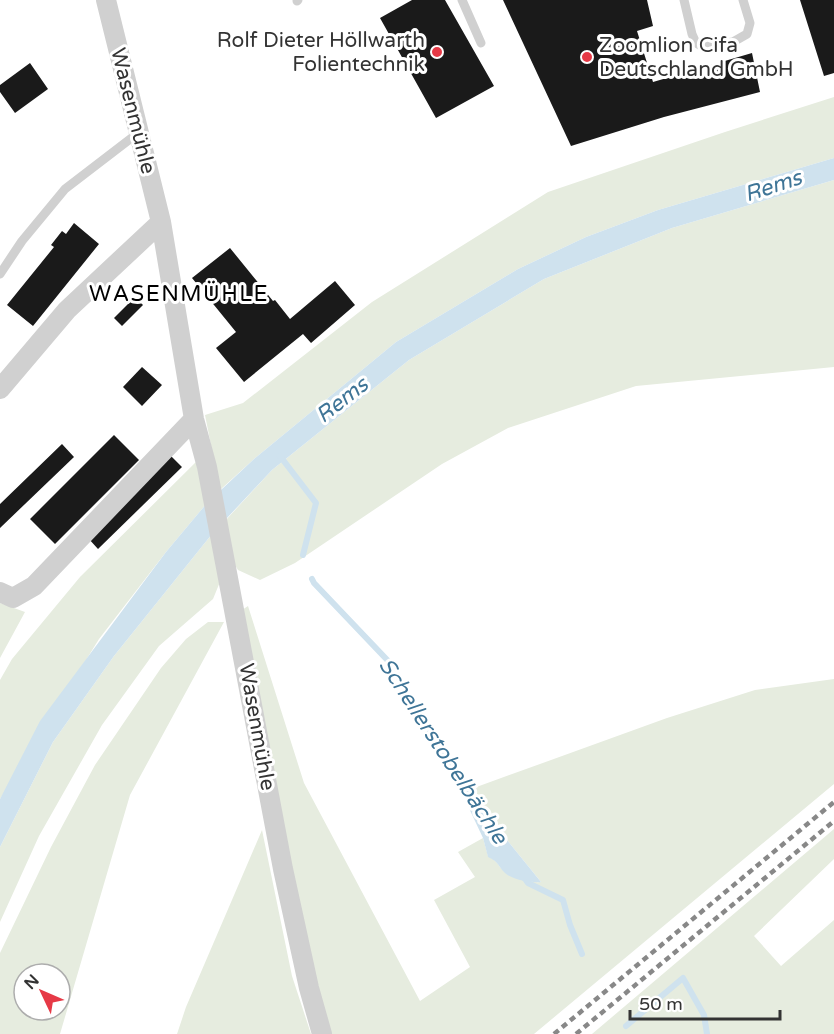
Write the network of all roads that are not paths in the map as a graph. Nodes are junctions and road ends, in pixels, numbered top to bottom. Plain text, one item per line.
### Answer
1 (105, 0) edge
2 (462, 0) edge
3 (684, 0) edge
4 (743, 0) edge
5 (481, 43) dead end
6 (138, 133) junction
7 (160, 222) junction
8 (0, 274) edge
9 (0, 389) edge
10 (194, 419) junction
11 (0, 592) edge
12 (322, 1034) edge

1 - 6 street, Wasenmühle
2 - 5 lane
3 - 4 lane
6 - 7 street, Wasenmühle
6 - 8 lane
7 - 9 street
7 - 10 street, Wasenmühle
10 - 11 street
10 - 12 street, Wasenmühle

